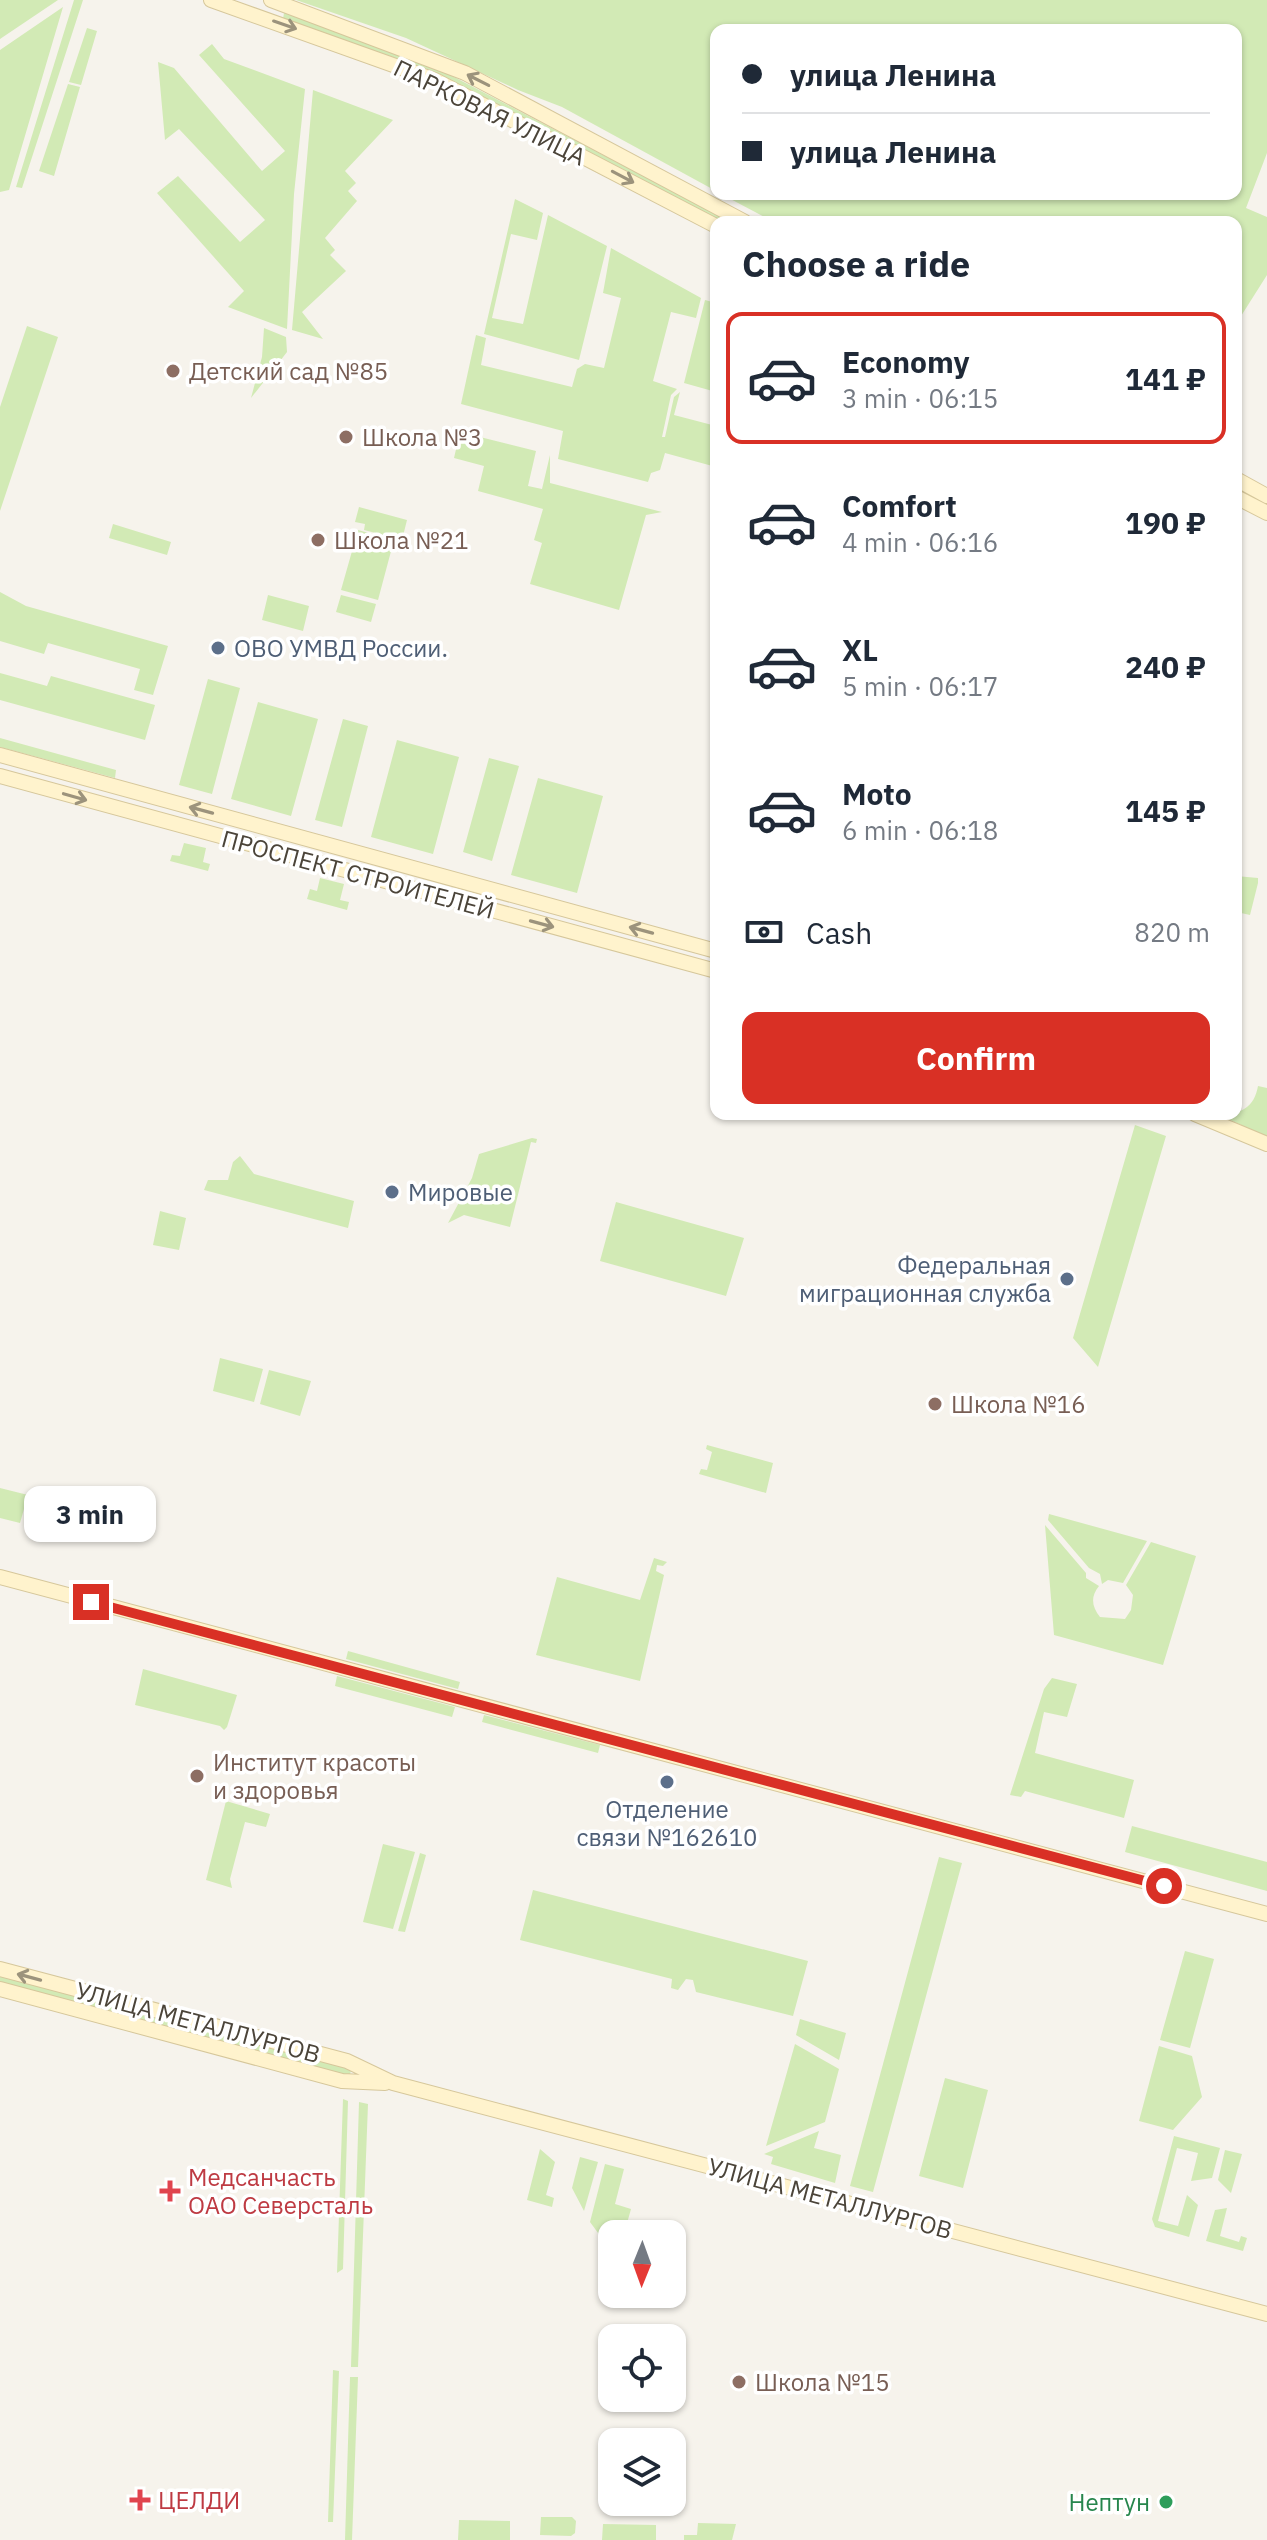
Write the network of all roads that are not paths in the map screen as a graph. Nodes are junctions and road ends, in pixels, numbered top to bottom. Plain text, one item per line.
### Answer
1 (211, 0) edge
2 (271, 0) edge
3 (734, 216) edge
4 (710, 223) edge
5 (1242, 482) edge
6 (1267, 496) edge
7 (1242, 500) edge
8 (1267, 513) edge
9 (0, 755) edge
10 (0, 776) edge
11 (710, 949) edge
12 (710, 969) edge
13 (1209, 1120) edge
14 (1267, 1144) edge
15 (0, 1577) edge
16 (1267, 1914) edge
17 (0, 1969) edge
18 (0, 1989) edge
19 (393, 2083) junction
20 (1267, 2314) edge

1 -> 4 street, ПАРКОВАЯ УЛИЦА
3 -> 2 street, ПАРКОВАЯ УЛИЦА
5 - 6 street
7 - 8 street
11 -> 9 street, ПРОСПЕКТ СТРОИТЕЛЕЙ
10 -> 12 street, ПРОСПЕКТ СТРОИТЕЛЕЙ
13 - 14 street
15 - 16 street
19 -> 17 street, УЛИЦА МЕТАЛЛУРГОВ
18 - 19 street, УЛИЦА МЕТАЛЛУРГОВ
19 - 20 street, УЛИЦА МЕТАЛЛУРГОВ

